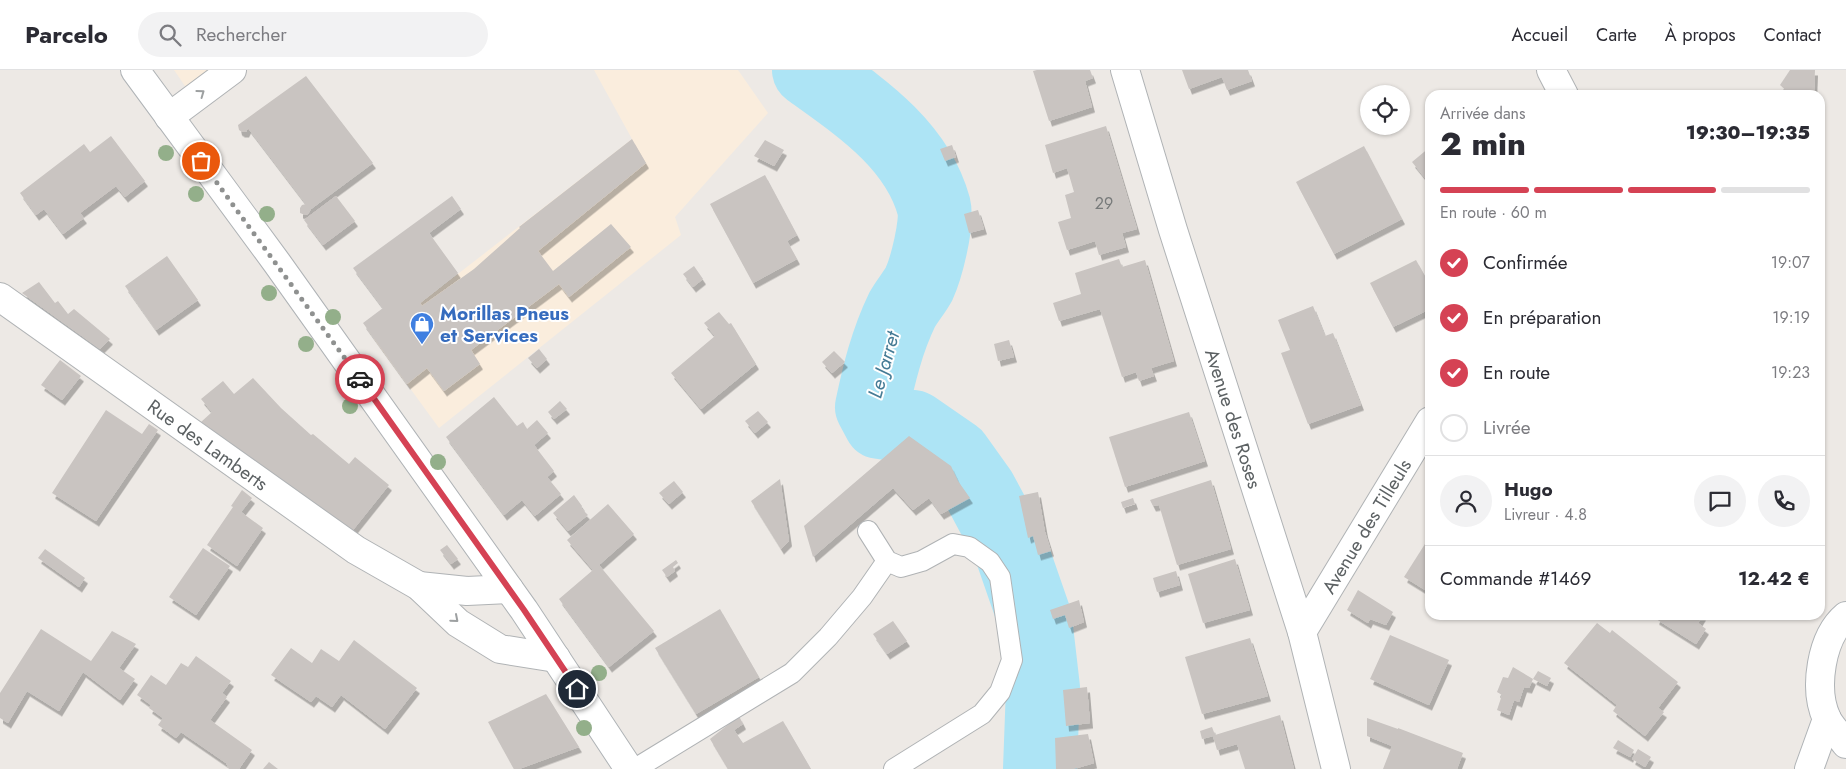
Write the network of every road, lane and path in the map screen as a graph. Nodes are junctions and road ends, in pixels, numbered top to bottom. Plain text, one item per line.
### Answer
1 (135, 70) edge
2 (232, 70) edge
3 (1125, 70) edge
4 (1551, 70) edge
5 (1561, 90) edge
6 (169, 117) junction
7 (0, 297) edge
8 (1425, 429) edge
9 (868, 530) dead end
10 (886, 561) junction
11 (419, 586) junction
12 (516, 599) junction
13 (1844, 611) edge
14 (1302, 632) junction
15 (556, 658) junction
16 (1827, 719) junction
17 (1846, 744) edge
18 (630, 769) edge
19 (635, 769) edge
20 (894, 769) edge
21 (1336, 769) edge
22 (1809, 769) edge

1 - 6 street
6 -> 2 street
3 - 14 street, Avenue des Roses
4 - 5 street
6 - 12 street
7 - 11 street, Rue des Lamberts
8 - 14 street, Avenue des Tilleuls
9 - 10 lane
10 - 19 lane
10 - 20 lane
11 - 12 street, Rue des Lamberts
11 -> 15 street, Rue des Lamberts
12 - 15 street
13 - 16 street
14 - 21 street, Avenue des Roses
15 - 18 street
16 - 17 street
16 - 22 street

